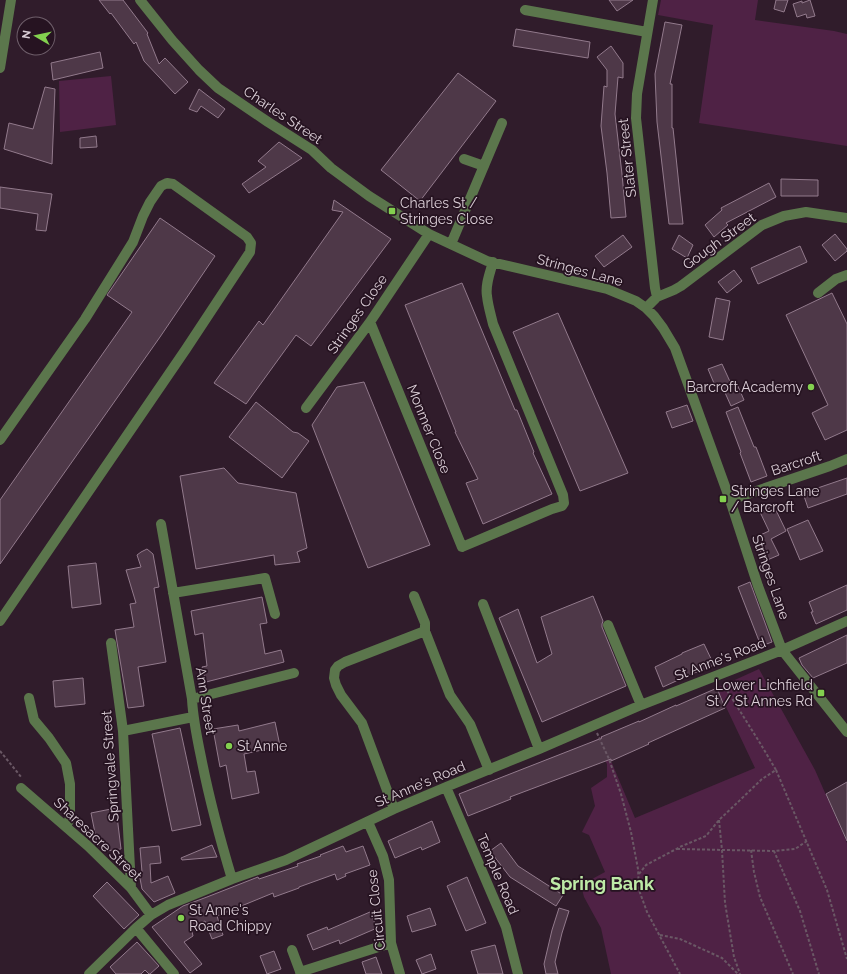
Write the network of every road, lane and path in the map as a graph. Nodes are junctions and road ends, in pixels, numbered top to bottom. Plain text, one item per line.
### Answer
1 (11, 0) edge
2 (140, 0) edge
3 (652, 0) edge
4 (524, 10) dead end
5 (3, 28) edge
6 (647, 32) junction
7 (0, 68) edge
8 (502, 123) dead end
9 (464, 159) dead end
10 (484, 166) junction
11 (847, 218) edge
12 (429, 234) junction
13 (451, 244) junction
14 (493, 262) junction
15 (847, 275) edge
16 (818, 293) dead end
17 (658, 297) junction
18 (646, 308) junction
19 (370, 322) junction
20 (306, 408) dead end
21 (0, 440) edge
22 (847, 459) edge
23 (730, 500) junction
24 (161, 524) dead end
25 (173, 593) junction
26 (414, 596) dead end
27 (483, 604) dead end
28 (275, 614) dead end
29 (0, 621) edge
30 (847, 621) edge
31 (608, 625) dead end
32 (424, 631) junction
33 (111, 643) dead end
34 (782, 650) junction
35 (294, 673) dead end
36 (717, 675) junction
37 (29, 698) dead end
38 (192, 699) junction
39 (642, 705) junction
40 (193, 717) junction
41 (594, 726) junction
42 (123, 731) junction
43 (847, 732) edge
44 (539, 749) junction
45 (0, 751) edge
46 (489, 770) junction
47 (776, 770) junction
48 (446, 787) junction
49 (21, 788) joint
50 (394, 809) junction
51 (719, 820) junction
52 (368, 822) junction
53 (66, 827) junction
54 (807, 841) junction
55 (677, 849) junction
56 (722, 850) junction
57 (751, 850) junction
58 (774, 851) junction
59 (638, 874) junction
60 (232, 879) junction
61 (131, 888) junction
62 (151, 915) junction
63 (136, 928) junction
64 (660, 935) junction
65 (391, 943) junction
66 (292, 950) dead end
67 (847, 959) edge
68 (300, 973) edge
69 (89, 974) edge
70 (174, 974) edge
71 (400, 974) edge
72 (518, 974) edge
73 (680, 974) edge
74 (739, 974) edge
75 (793, 974) edge
76 (819, 974) edge

1 - 5 street
2 - 12 street, Charles Street
3 - 6 street, Slater Street
4 - 6 street
5 - 7 street
6 - 17 street, Slater Street
8 - 10 street
9 - 10 street
10 - 13 street
11 - 17 street, Gough Street
12 - 13 street, Stringes Lane
12 - 19 street, Stringes Close
13 - 14 street, Stringes Lane
14 - 18 street, Stringes Lane
14 - 19 street, Monmer Close
15 - 16 street
17 - 18 street
18 - 23 street, Stringes Lane
19 - 20 street, Stringes Close
21 - 29 street
22 - 23 street, Barcroft
23 - 34 street, Stringes Lane
24 - 25 street, Ann Street
25 - 28 street
25 - 38 street, Ann Street
26 - 32 street
27 - 44 street
30 - 34 street, St Anne's Road
31 - 39 street
32 - 46 street
32 - 50 street
33 - 42 street, Springvale Street
34 - 36 street, St Anne's Road
34 - 43 street, Stringes Lane
35 - 38 street
36 - 39 street, St Anne's Road
36 - 47 path
37 - 53 street
38 - 40 street, Ann Street
39 - 41 street, St Anne's Road
40 - 42 street
40 - 60 street, Ann Street
41 - 44 street, St Anne's Road
41 - 59 path
42 - 61 street, Springvale Street
44 - 46 street, St Anne's Road
45 - 49 path
46 - 48 street, St Anne's Road
47 - 51 path
47 - 54 path
48 - 50 street, St Anne's Road
48 - 72 street, Temple Road
49 - 53 street, Sharesacre Street
50 - 52 street, St Anne's Road
51 - 55 path
51 - 56 path
52 - 60 street, St Anne's Road
52 - 65 street, Circuit Close
53 - 61 street, Sharesacre Street
54 - 58 path
54 - 67 path
55 - 56 path
55 - 59 path
56 - 57 path
56 - 74 path
57 - 58 path
57 - 75 path
58 - 76 path
59 - 64 path
60 - 62 street, St Anne's Road
61 - 62 street, Sharesacre Street
62 - 63 street, St Anne's Road
63 - 69 street, St Anne's Road
63 - 70 street
64 - 73 path
64 - 74 path
65 - 68 street
65 - 71 street, Circuit Close
66 - 68 street

